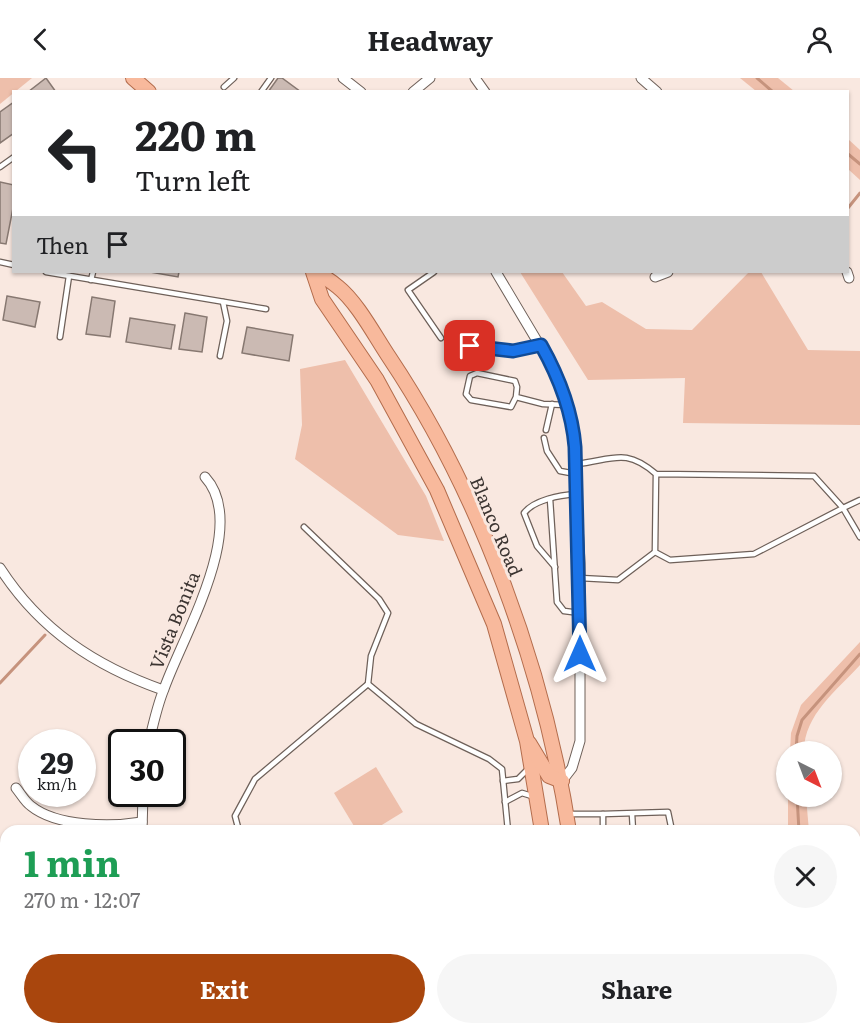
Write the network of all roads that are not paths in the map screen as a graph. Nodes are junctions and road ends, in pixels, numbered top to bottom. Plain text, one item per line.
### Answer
1 (134, 78) edge
2 (234, 78) edge
3 (343, 78) edge
4 (430, 78) edge
5 (641, 78) edge
6 (224, 87) dead end
7 (147, 90) edge
8 (358, 90) edge
9 (415, 90) edge
10 (655, 90) edge
11 (52, 273) edge
12 (93, 273) edge
13 (314, 273) edge
14 (316, 273) edge
15 (433, 273) edge
16 (497, 273) edge
17 (665, 273) edge
18 (69, 276) junction
19 (655, 277) dead end
20 (91, 280) junction
21 (223, 302) junction
22 (266, 309) dead end
23 (60, 337) dead end
24 (441, 338) dead end
25 (541, 345) junction
26 (470, 346) dead end
27 (220, 356) dead end
28 (516, 397) junction
29 (552, 404) junction
30 (567, 405) junction
31 (546, 430) dead end
32 (544, 438) dead end
33 (576, 469) junction
34 (656, 474) junction
35 (206, 477) dead end
36 (577, 494) junction
37 (550, 500) junction
38 (860, 500) edge
39 (843, 508) junction
40 (304, 527) dead end
41 (860, 537) edge
42 (655, 552) junction
43 (555, 567) junction
44 (0, 568) edge
45 (580, 578) junction
46 (580, 613) junction
47 (368, 684) junction
48 (163, 690) junction
49 (152, 729) edge
50 (527, 741) junction
51 (531, 767) junction
52 (503, 781) junction
53 (562, 781) junction
54 (16, 788) dead end
55 (536, 797) junction
56 (505, 802) junction
57 (142, 807) edge
58 (567, 814) junction
59 (603, 814) junction
60 (632, 814) junction
61 (102, 825) edge
62 (142, 825) edge
63 (237, 825) edge
64 (507, 825) edge
65 (541, 825) edge
66 (568, 825) edge
67 (603, 825) edge
68 (633, 825) edge
69 (671, 825) edge

1 - 7 main road
2 - 6 lane
3 - 8 street
4 - 9 street
5 - 10 street
11 - 18 lane
12 - 20 lane
13 - 50 main road, Blanco Road
14 - 53 main road, Blanco Road
15 - 24 lane
16 - 25 street
17 - 19 street
18 - 20 lane
18 - 23 lane
20 - 21 lane
21 - 22 lane
21 - 27 lane
25 - 26 lane
25 - 30 street
28 - 28 lane
28 - 29 lane
29 - 30 lane
29 - 31 lane
30 - 33 street
32 - 33 lane
33 - 34 lane
33 - 36 street
34 - 39 lane
34 - 42 lane
35 - 48 street, Vista Bonita
36 - 37 lane
36 - 45 street
37 - 43 lane
37 - 43 lane
38 - 39 lane
39 - 41 lane
39 - 42 lane
40 - 47 lane
42 - 45 lane
43 - 46 lane
44 - 48 street
45 - 46 street
46 - 53 street
47 - 52 lane
47 - 63 lane
48 - 49 street, Vista Bonita
50 - 51 main road, Blanco Road
50 - 53 main road
51 - 52 lane
51 - 55 main road, Blanco Road
52 - 56 lane
53 - 58 main road, Blanco Road
54 - 61 street
55 - 56 lane
55 - 65 main road, Blanco Road
56 - 64 lane
57 - 62 street
58 - 59 lane
58 - 66 main road, Blanco Road
59 - 60 lane
59 - 67 lane
60 - 68 lane
60 - 69 lane

